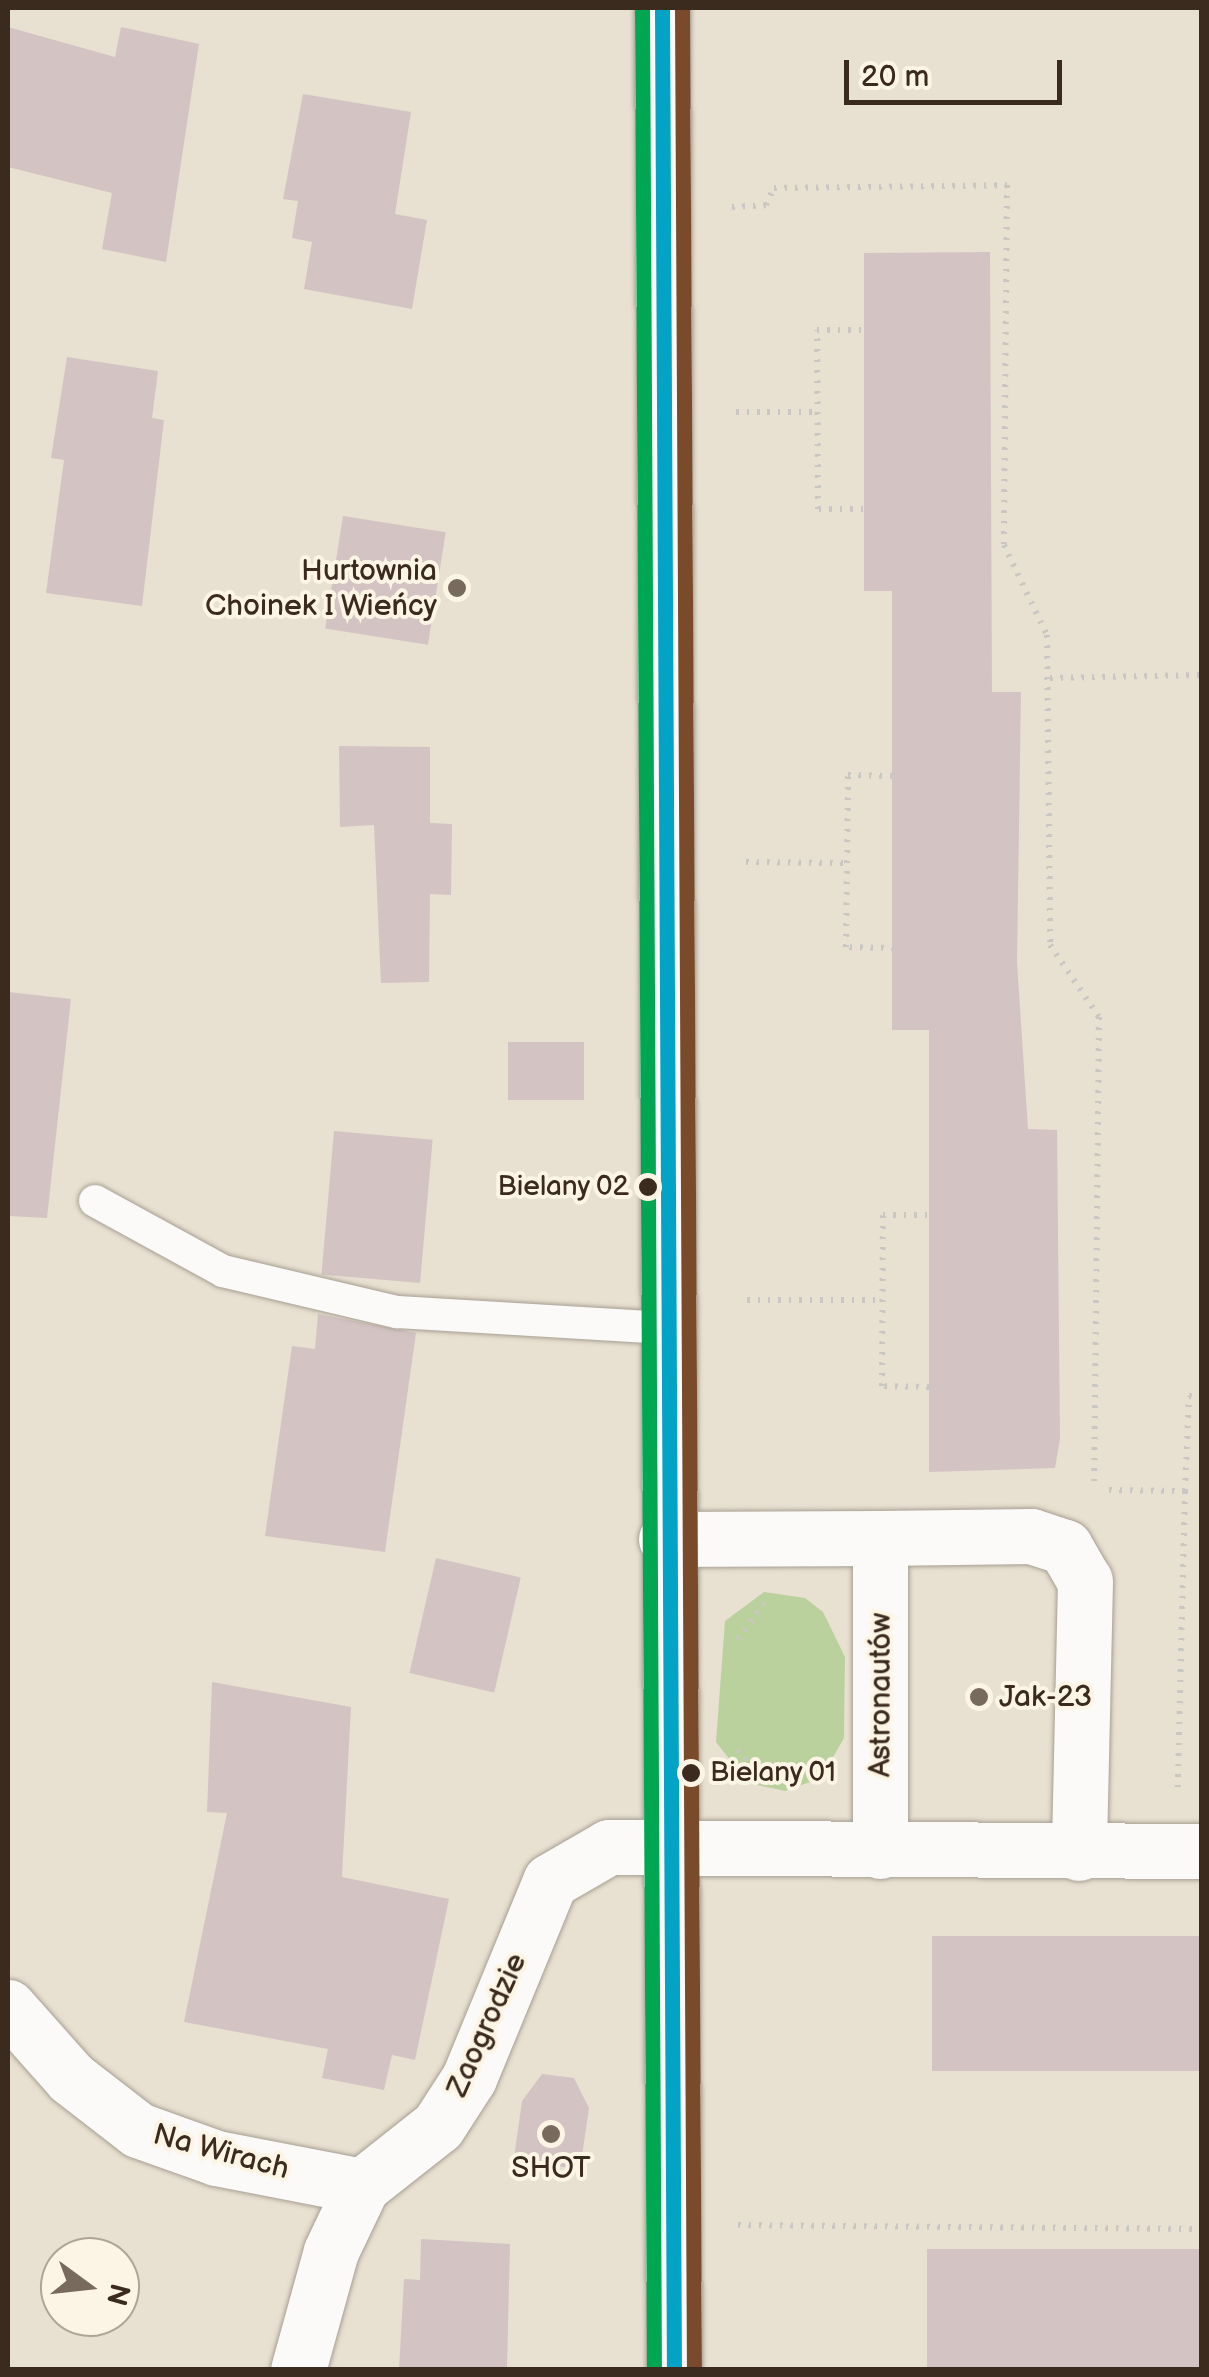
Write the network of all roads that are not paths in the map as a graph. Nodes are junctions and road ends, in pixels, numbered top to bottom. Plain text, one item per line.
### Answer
1 (662, 8) edge
2 (95, 1201) dead end
3 (666, 1328) junction
4 (880, 1538) junction
5 (666, 1539) junction
6 (669, 1844) junction
7 (880, 1852) junction
8 (1202, 1852) edge
9 (1080, 1853) junction
10 (8, 2007) edge
11 (362, 2186) junction
12 (298, 2370) edge
13 (674, 2370) edge

1 - 3 street
2 - 3 lane
3 - 5 street
4 - 5 street
4 - 7 street, Astronautów
4 - 9 street
5 - 6 street
6 - 7 street
6 - 11 street, Zaogrodzie
6 - 13 street
7 - 9 street
8 - 9 street
10 - 11 street, Na Wirach
11 - 12 street, Zaogrodzie

